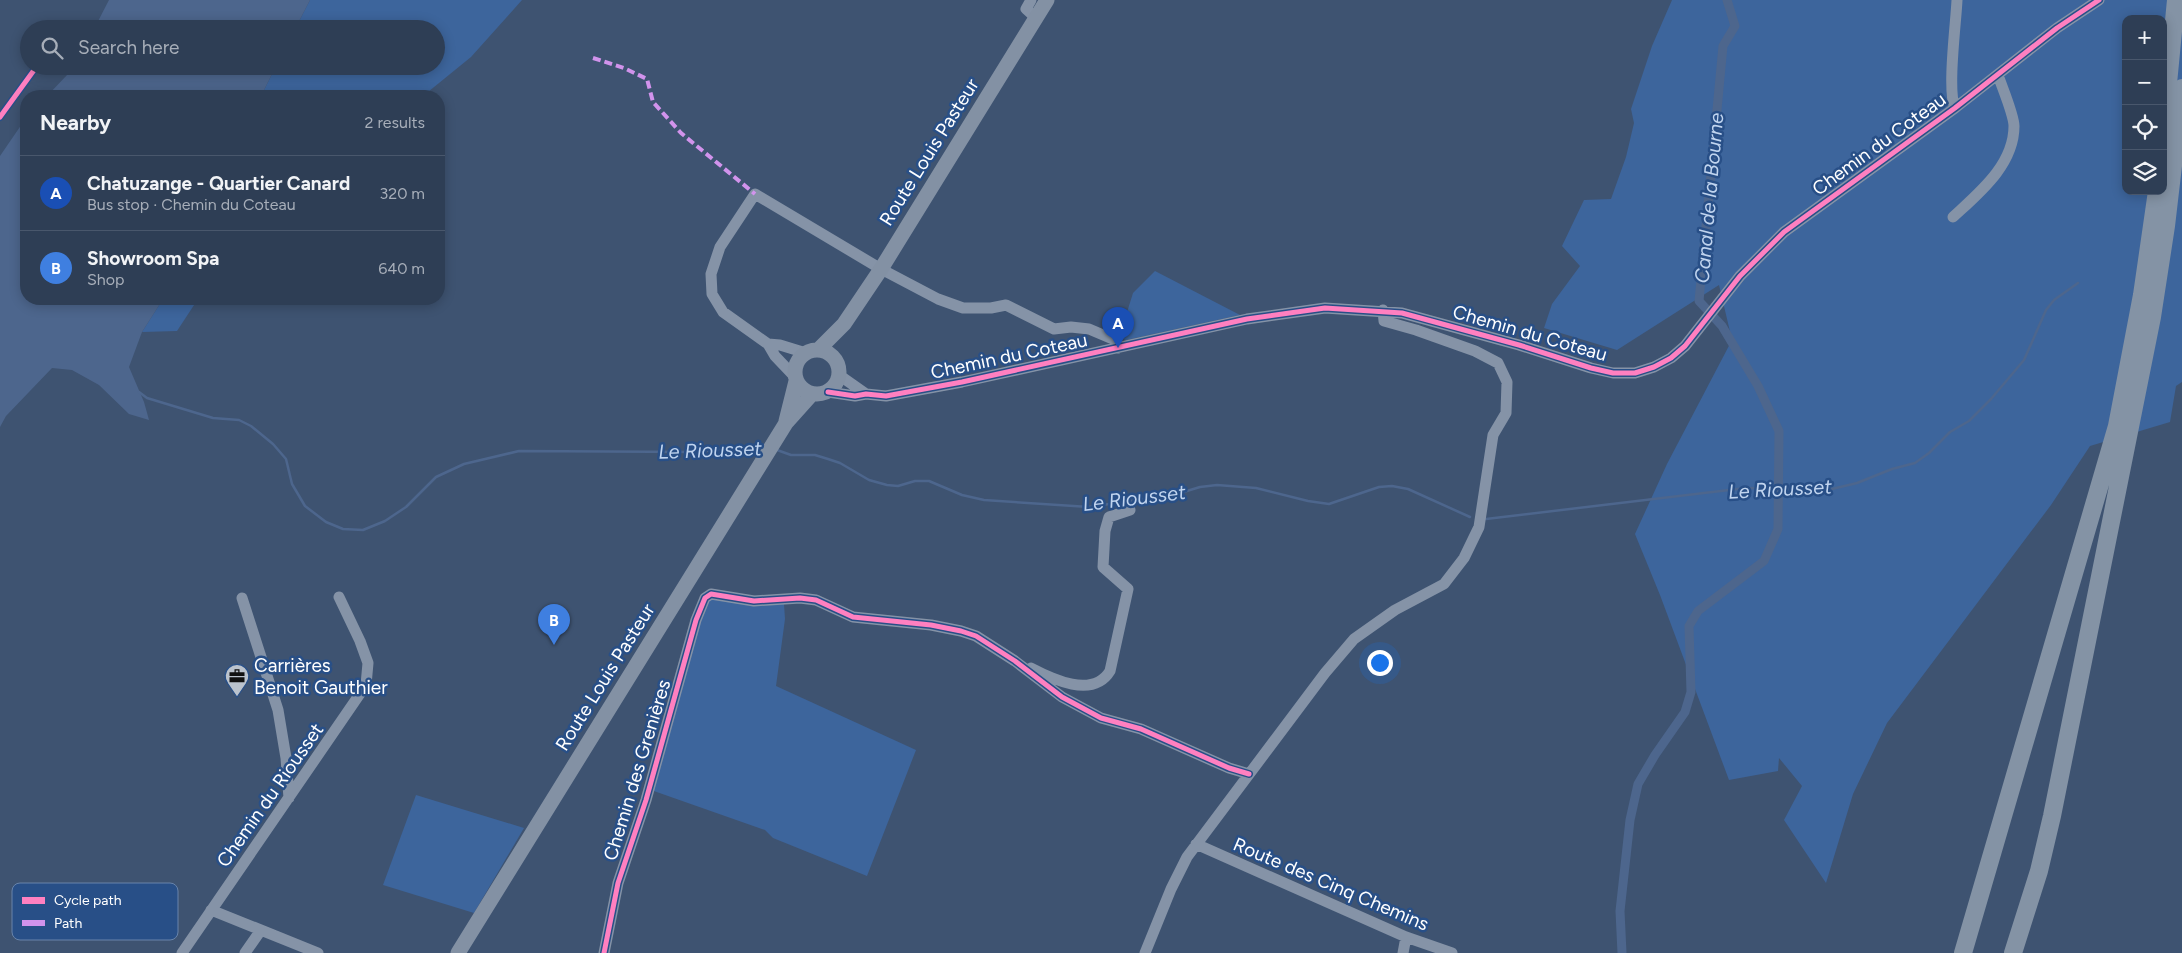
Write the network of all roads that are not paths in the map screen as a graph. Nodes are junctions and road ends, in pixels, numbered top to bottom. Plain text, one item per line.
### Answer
1 (1031, 0) edge
2 (1047, 0) edge
3 (1958, 0) edge
4 (2099, 0) edge
5 (2176, 0) edge
6 (2086, 4) edge
7 (1036, 18) junction
8 (1998, 75) junction
9 (2182, 88) edge
10 (2166, 105) edge
11 (1955, 108) junction
12 (2156, 195) edge
13 (1953, 216) dead end
14 (881, 269) junction
15 (1383, 310) junction
16 (844, 324) junction
17 (768, 344) junction
18 (1118, 348) junction
19 (812, 351) junction
20 (835, 359) junction
21 (839, 375) junction
22 (795, 379) junction
23 (828, 392) junction
24 (812, 394) junction
25 (866, 394) junction
26 (786, 422) junction
27 (1130, 510) dead end
28 (340, 597) dead end
29 (242, 598) dead end
30 (1006, 655) junction
31 (1249, 774) junction
32 (289, 798) junction
33 (1196, 844) junction
34 (211, 910) junction
35 (261, 930) junction
36 (1406, 937) junction
37 (182, 953) edge
38 (245, 953) edge
39 (318, 953) edge
40 (458, 953) edge
41 (604, 953) edge
42 (1145, 953) edge
43 (1403, 953) edge
44 (1452, 953) edge
45 (1964, 953) edge
46 (2013, 953) edge

1 - 7 street
2 - 7 main road, Route Louis Pasteur
3 - 11 street
4 - 6 street, Chemin du Coteau
5 - 10 highway
6 - 8 street, Chemin du Coteau
7 - 14 main road, Route Louis Pasteur
8 - 11 street, Chemin du Coteau
8 - 13 street
9 - 46 highway
11 - 15 street, Chemin du Coteau
12 - 45 highway
14 - 16 main road, Route Louis Pasteur
14 - 17 street
14 - 18 street
15 - 18 street, Chemin du Coteau
15 - 31 street
16 - 19 main road, Route Louis Pasteur
16 - 20 main road, Route Louis Pasteur
17 - 19 street
17 - 22 street
18 - 25 street, Chemin du Coteau
19 - 20 main road
19 - 22 main road
20 - 21 main road
21 - 23 main road
21 - 25 street
22 - 24 main road
22 - 26 main road, Route Louis Pasteur
23 - 24 main road
23 - 25 street, Chemin du Coteau
24 - 26 main road, Route Louis Pasteur
26 - 40 main road, Route Louis Pasteur
27 - 30 street
28 - 32 street, Chemin du Riousset
29 - 32 street
30 - 31 street
30 - 41 street, Chemin des Grenières
31 - 33 street
32 - 34 street, Chemin du Riousset
33 - 36 street, Route des Cinq Chemins
33 - 42 street
34 - 35 street
34 - 37 street, Chemin du Riousset
35 - 38 street
35 - 39 street
36 - 43 street
36 - 44 street, Route des Cinq Chemins

